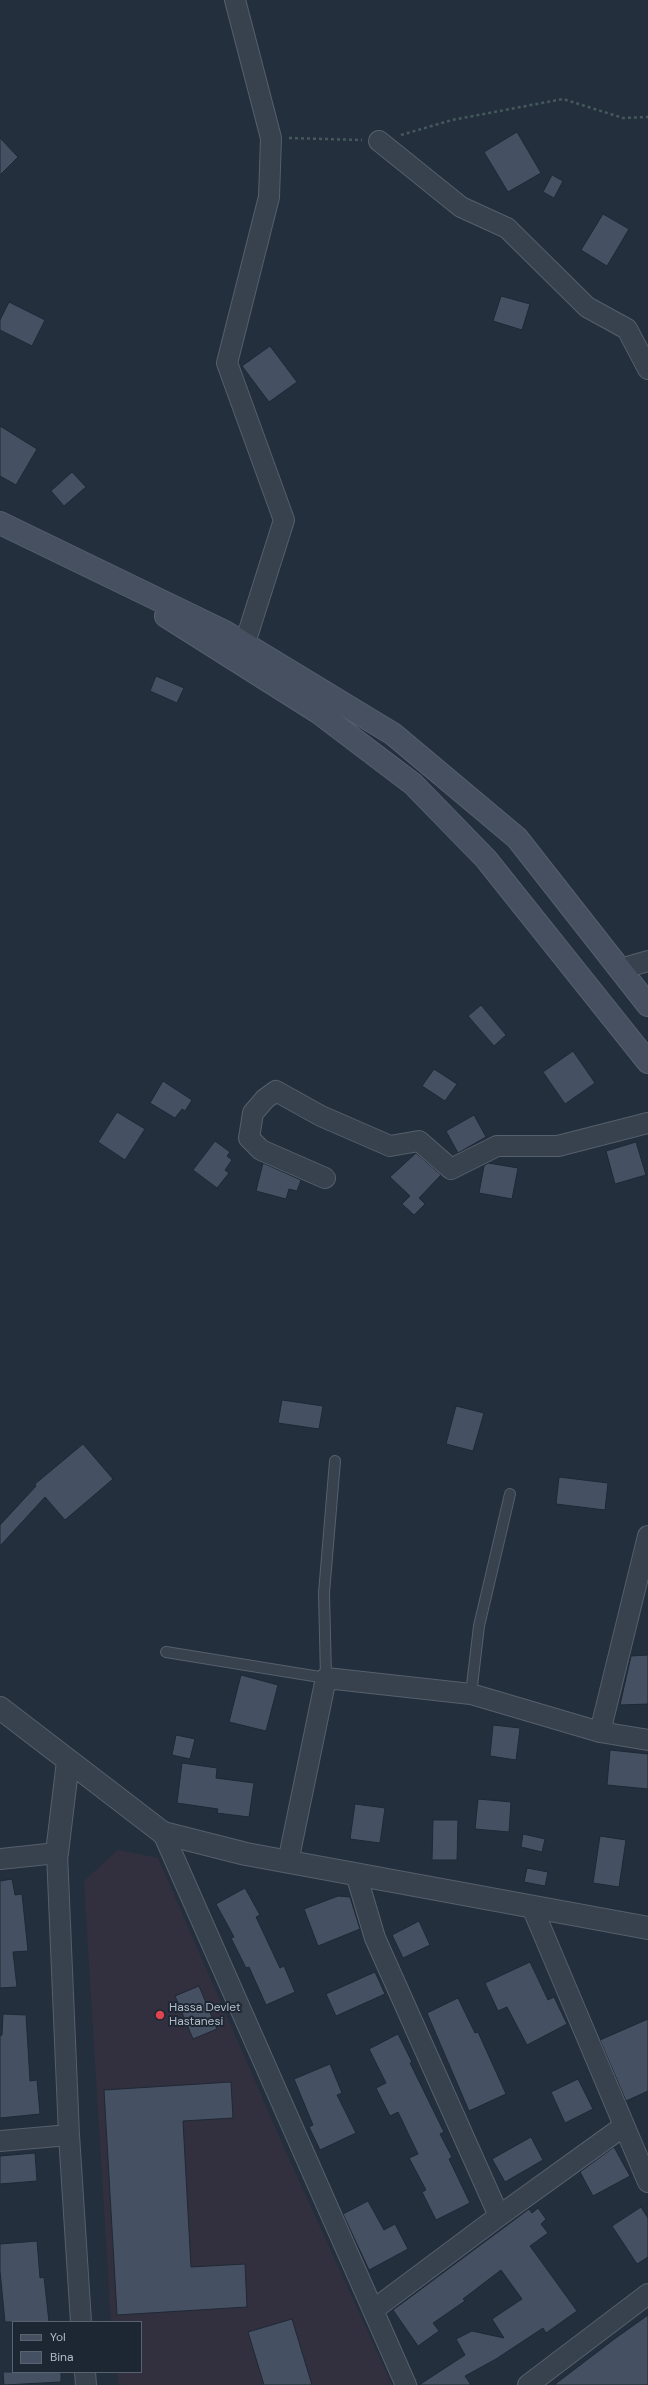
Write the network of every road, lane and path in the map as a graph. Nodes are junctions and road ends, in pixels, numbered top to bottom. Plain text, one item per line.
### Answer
1 (235, 0) edge
2 (648, 117) edge
3 (271, 138) junction
4 (379, 141) junction
5 (648, 369) edge
6 (0, 523) edge
7 (75, 559) junction
8 (245, 644) junction
9 (648, 961) edge
10 (620, 969) junction
11 (648, 1004) edge
12 (648, 1062) edge
13 (648, 1123) edge
14 (325, 1178) dead end
15 (335, 1461) dead end
16 (510, 1494) dead end
17 (648, 1536) edge
18 (166, 1652) dead end
19 (326, 1678) junction
20 (471, 1694) junction
21 (0, 1708) edge
22 (600, 1732) junction
23 (648, 1740) edge
24 (68, 1761) junction
25 (163, 1833) junction
26 (57, 1854) junction
27 (0, 1859) edge
28 (288, 1862) junction
29 (356, 1874) junction
30 (532, 1907) junction
31 (648, 1928) edge
32 (624, 2126) junction
33 (69, 2135) junction
34 (0, 2141) edge
35 (648, 2182) edge
36 (499, 2216) junction
37 (648, 2294) edge
38 (373, 2310) junction
39 (81, 2321) edge
40 (85, 2373) edge
41 (86, 2385) edge
42 (406, 2385) edge
43 (528, 2385) edge

1 - 3 street
2 - 4 path
3 - 4 path
3 - 8 street
4 - 5 street
6 - 7 main road
7 - 8 main road
7 - 12 main road
8 - 10 main road
9 - 10 street
10 - 11 main road
13 - 14 street
15 - 19 lane
16 - 20 lane
17 - 22 street
18 - 19 lane
19 - 20 street
19 - 28 street
20 - 22 street
21 - 24 street
22 - 23 street
24 - 25 street
24 - 26 street
25 - 28 street
25 - 38 street
26 - 27 street
26 - 33 street
28 - 29 street
29 - 30 street
29 - 36 street
30 - 31 street
30 - 32 street
32 - 35 street
32 - 36 street
33 - 34 street
33 - 39 street
36 - 38 street
37 - 43 street
38 - 42 street
40 - 41 street

